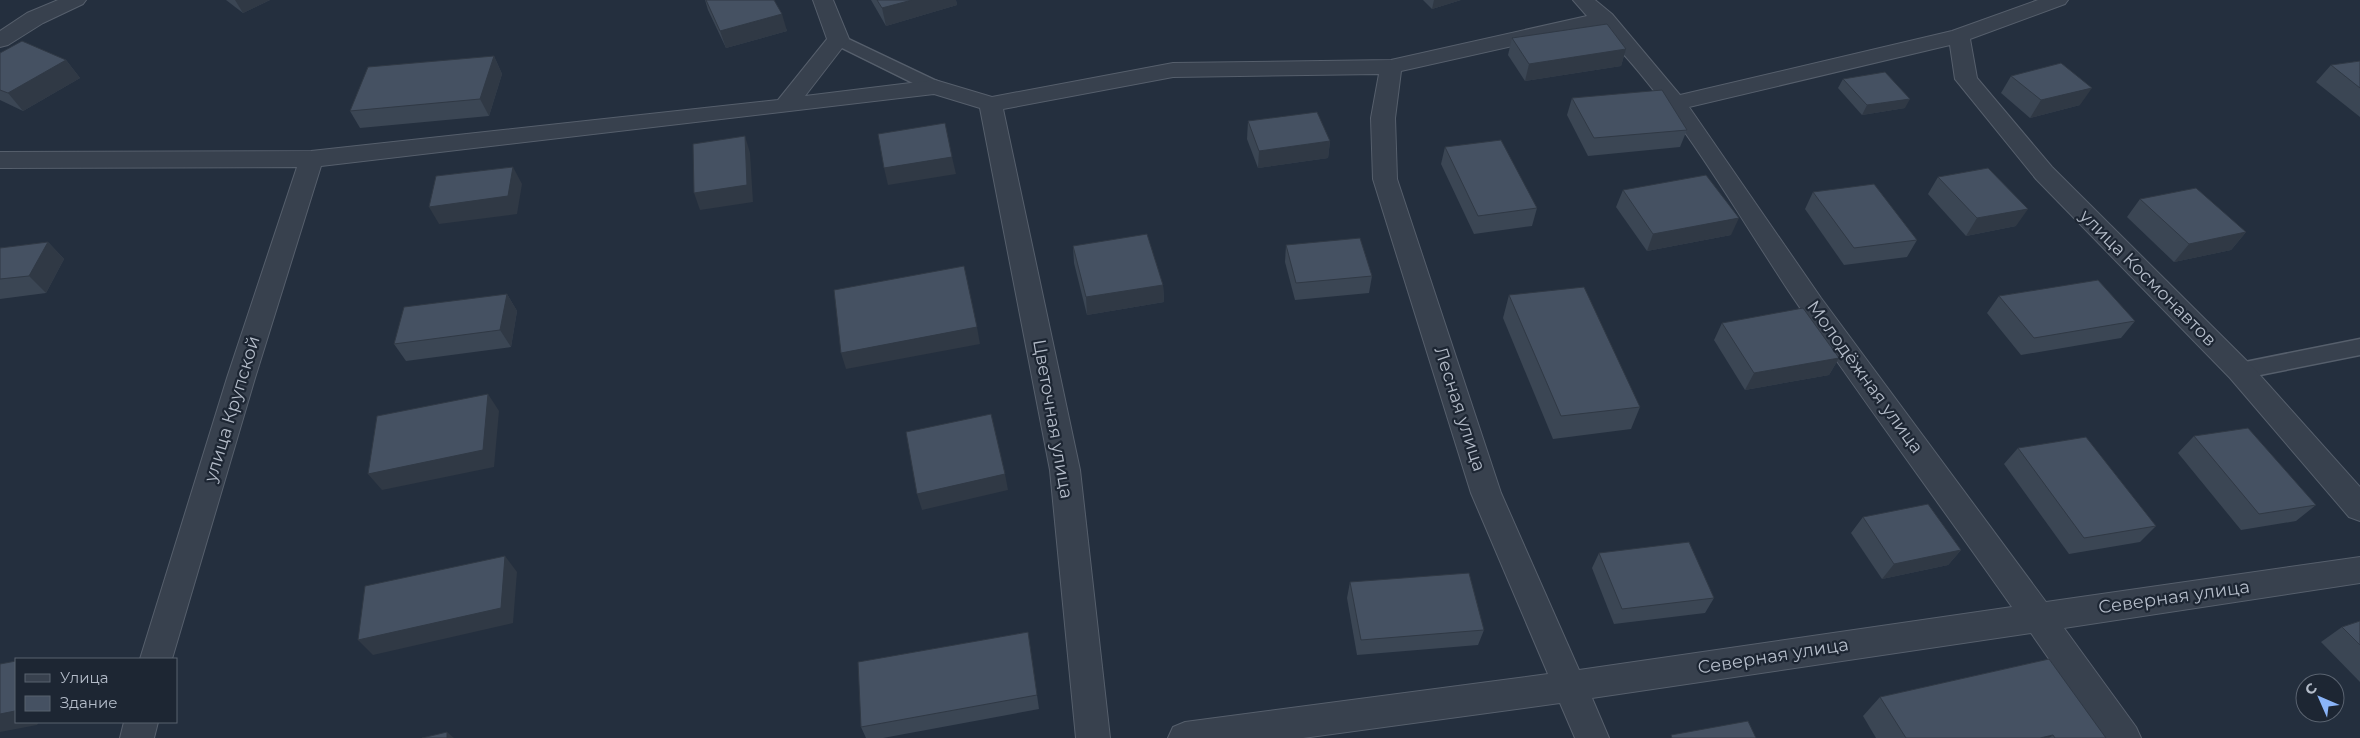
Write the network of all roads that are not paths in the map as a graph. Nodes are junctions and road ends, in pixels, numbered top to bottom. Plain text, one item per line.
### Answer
1 (76, 0) edge
2 (823, 0) edge
3 (1583, 0) edge
4 (2058, 0) edge
5 (1604, 19) junction
6 (1959, 36) junction
7 (838, 39) junction
8 (0, 40) edge
9 (1391, 67) junction
10 (935, 87) junction
11 (1676, 103) junction
12 (990, 104) junction
13 (785, 106) junction
14 (311, 159) junction
15 (0, 160) edge
16 (2360, 347) edge
17 (2240, 371) junction
18 (2360, 508) edge
19 (2360, 570) edge
20 (2038, 616) junction
21 (156, 658) edge
22 (1571, 686) junction
23 (141, 723) edge
24 (138, 738) edge
25 (1093, 738) edge
26 (1185, 738) edge
27 (1592, 738) edge
28 (2124, 738) edge

1 - 8 street
2 - 7 street
3 - 5 street, Молодёжная улица
4 - 6 street
5 - 9 street
5 - 11 street, Молодёжная улица
6 - 11 street
6 - 17 street, улица Космонавтов
7 - 10 lane
7 - 13 street
9 - 12 street
9 - 22 street, Лесная улица
10 - 12 street
10 - 13 street
11 - 20 street, Молодёжная улица
12 - 25 street, Цветочная улица
13 - 14 street
14 - 15 street
14 - 21 street, улица Крупской
16 - 17 lane
17 - 18 street, улица Космонавтов
19 - 20 street, Северная улица
20 - 22 street, Северная улица
20 - 28 street, Молодёжная улица
22 - 26 street, Северная улица
22 - 27 street, Лесная улица
23 - 24 street

